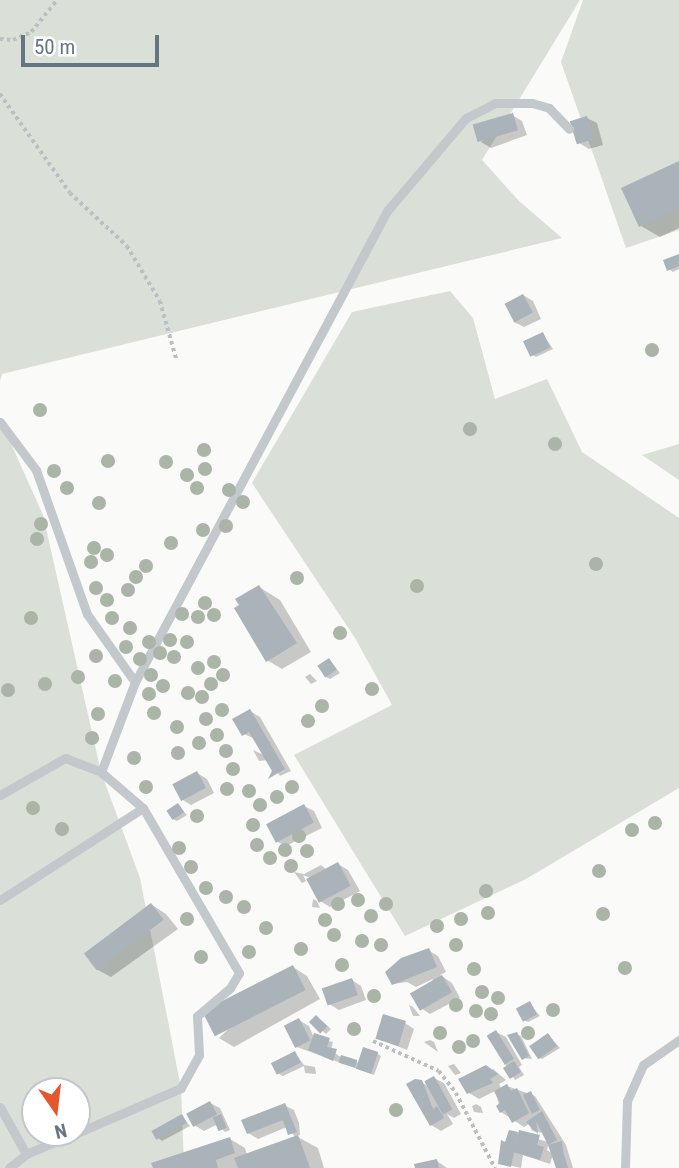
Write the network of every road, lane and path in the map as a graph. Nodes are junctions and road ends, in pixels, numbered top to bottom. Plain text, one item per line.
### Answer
1 (57, 0) edge
2 (0, 39) edge
3 (0, 94) edge
4 (569, 129) dead end
5 (177, 361) dead end
6 (0, 422) edge
7 (135, 682) junction
8 (101, 772) junction
9 (0, 795) edge
10 (143, 808) junction
11 (0, 900) edge
12 (679, 1040) edge
13 (373, 1041) dead end
14 (0, 1107) edge
15 (91, 1127) edge
16 (43, 1147) edge
17 (26, 1154) junction
18 (9, 1168) edge
19 (495, 1168) edge
20 (625, 1168) edge

1 - 2 path
3 - 5 path
4 - 7 lane
6 - 7 lane
7 - 8 lane
8 - 9 lane
8 - 10 lane
10 - 11 lane
10 - 15 lane
12 - 20 lane
13 - 19 path
14 - 17 lane
16 - 17 lane
17 - 18 lane

